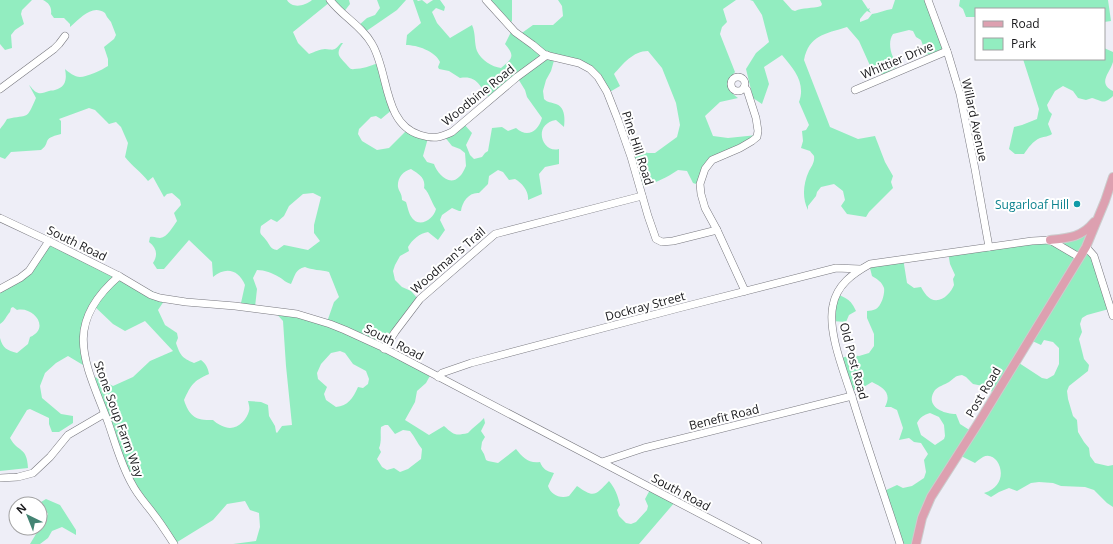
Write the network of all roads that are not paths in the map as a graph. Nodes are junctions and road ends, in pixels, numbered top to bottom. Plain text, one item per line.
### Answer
1 (330, 0) edge
2 (486, 0) edge
3 (928, 0) edge
4 (64, 36) dead end
5 (947, 51) junction
6 (547, 55) junction
7 (744, 87) dead end
8 (0, 89) edge
9 (854, 90) dead end
10 (1113, 177) edge
11 (642, 196) junction
12 (1099, 217) junction
13 (0, 218) edge
14 (717, 230) junction
15 (1050, 240) junction
16 (48, 241) junction
17 (989, 247) junction
18 (1086, 247) junction
19 (1079, 257) junction
20 (860, 269) junction
21 (120, 276) junction
22 (0, 289) edge
23 (745, 291) junction
24 (1113, 316) edge
25 (384, 349) junction
26 (438, 377) junction
27 (852, 396) junction
28 (104, 414) junction
29 (602, 462) junction
30 (0, 478) edge
31 (174, 544) edge
32 (758, 544) edge
33 (900, 544) edge
34 (916, 544) edge

1 - 6 street, Woodbine Road
2 - 6 street, Pine Hill Road
3 - 5 street, Willard Avenue
4 - 8 street
5 - 9 street, Whittier Drive
5 - 17 street, Willard Avenue
6 - 11 street, Pine Hill Road
7 - 14 street
10 - 12 main road, Post Road
11 - 14 street, Pine Hill Road
11 - 25 street, Woodman's Trail
12 - 15 main road
12 - 18 main road, Post Road
13 - 16 street, South Road
14 - 23 street
15 - 17 street, Old Post Road
15 - 19 street
16 - 21 street, South Road
16 - 22 street
17 - 20 street, Old Post Road
18 - 19 main road, Post Road
18 - 24 street
19 - 34 main road, Post Road
20 - 23 street, Dockray Street
20 - 27 street, Old Post Road
21 - 25 street, South Road
21 - 28 street, Stone Soup Farm Way
23 - 26 street, Dockray Street
25 - 26 street, South Road
26 - 29 street, South Road
27 - 29 street, Benefit Road
27 - 33 street, Old Post Road
28 - 30 street
28 - 31 street, Stone Soup Farm Way
29 - 32 street, South Road

